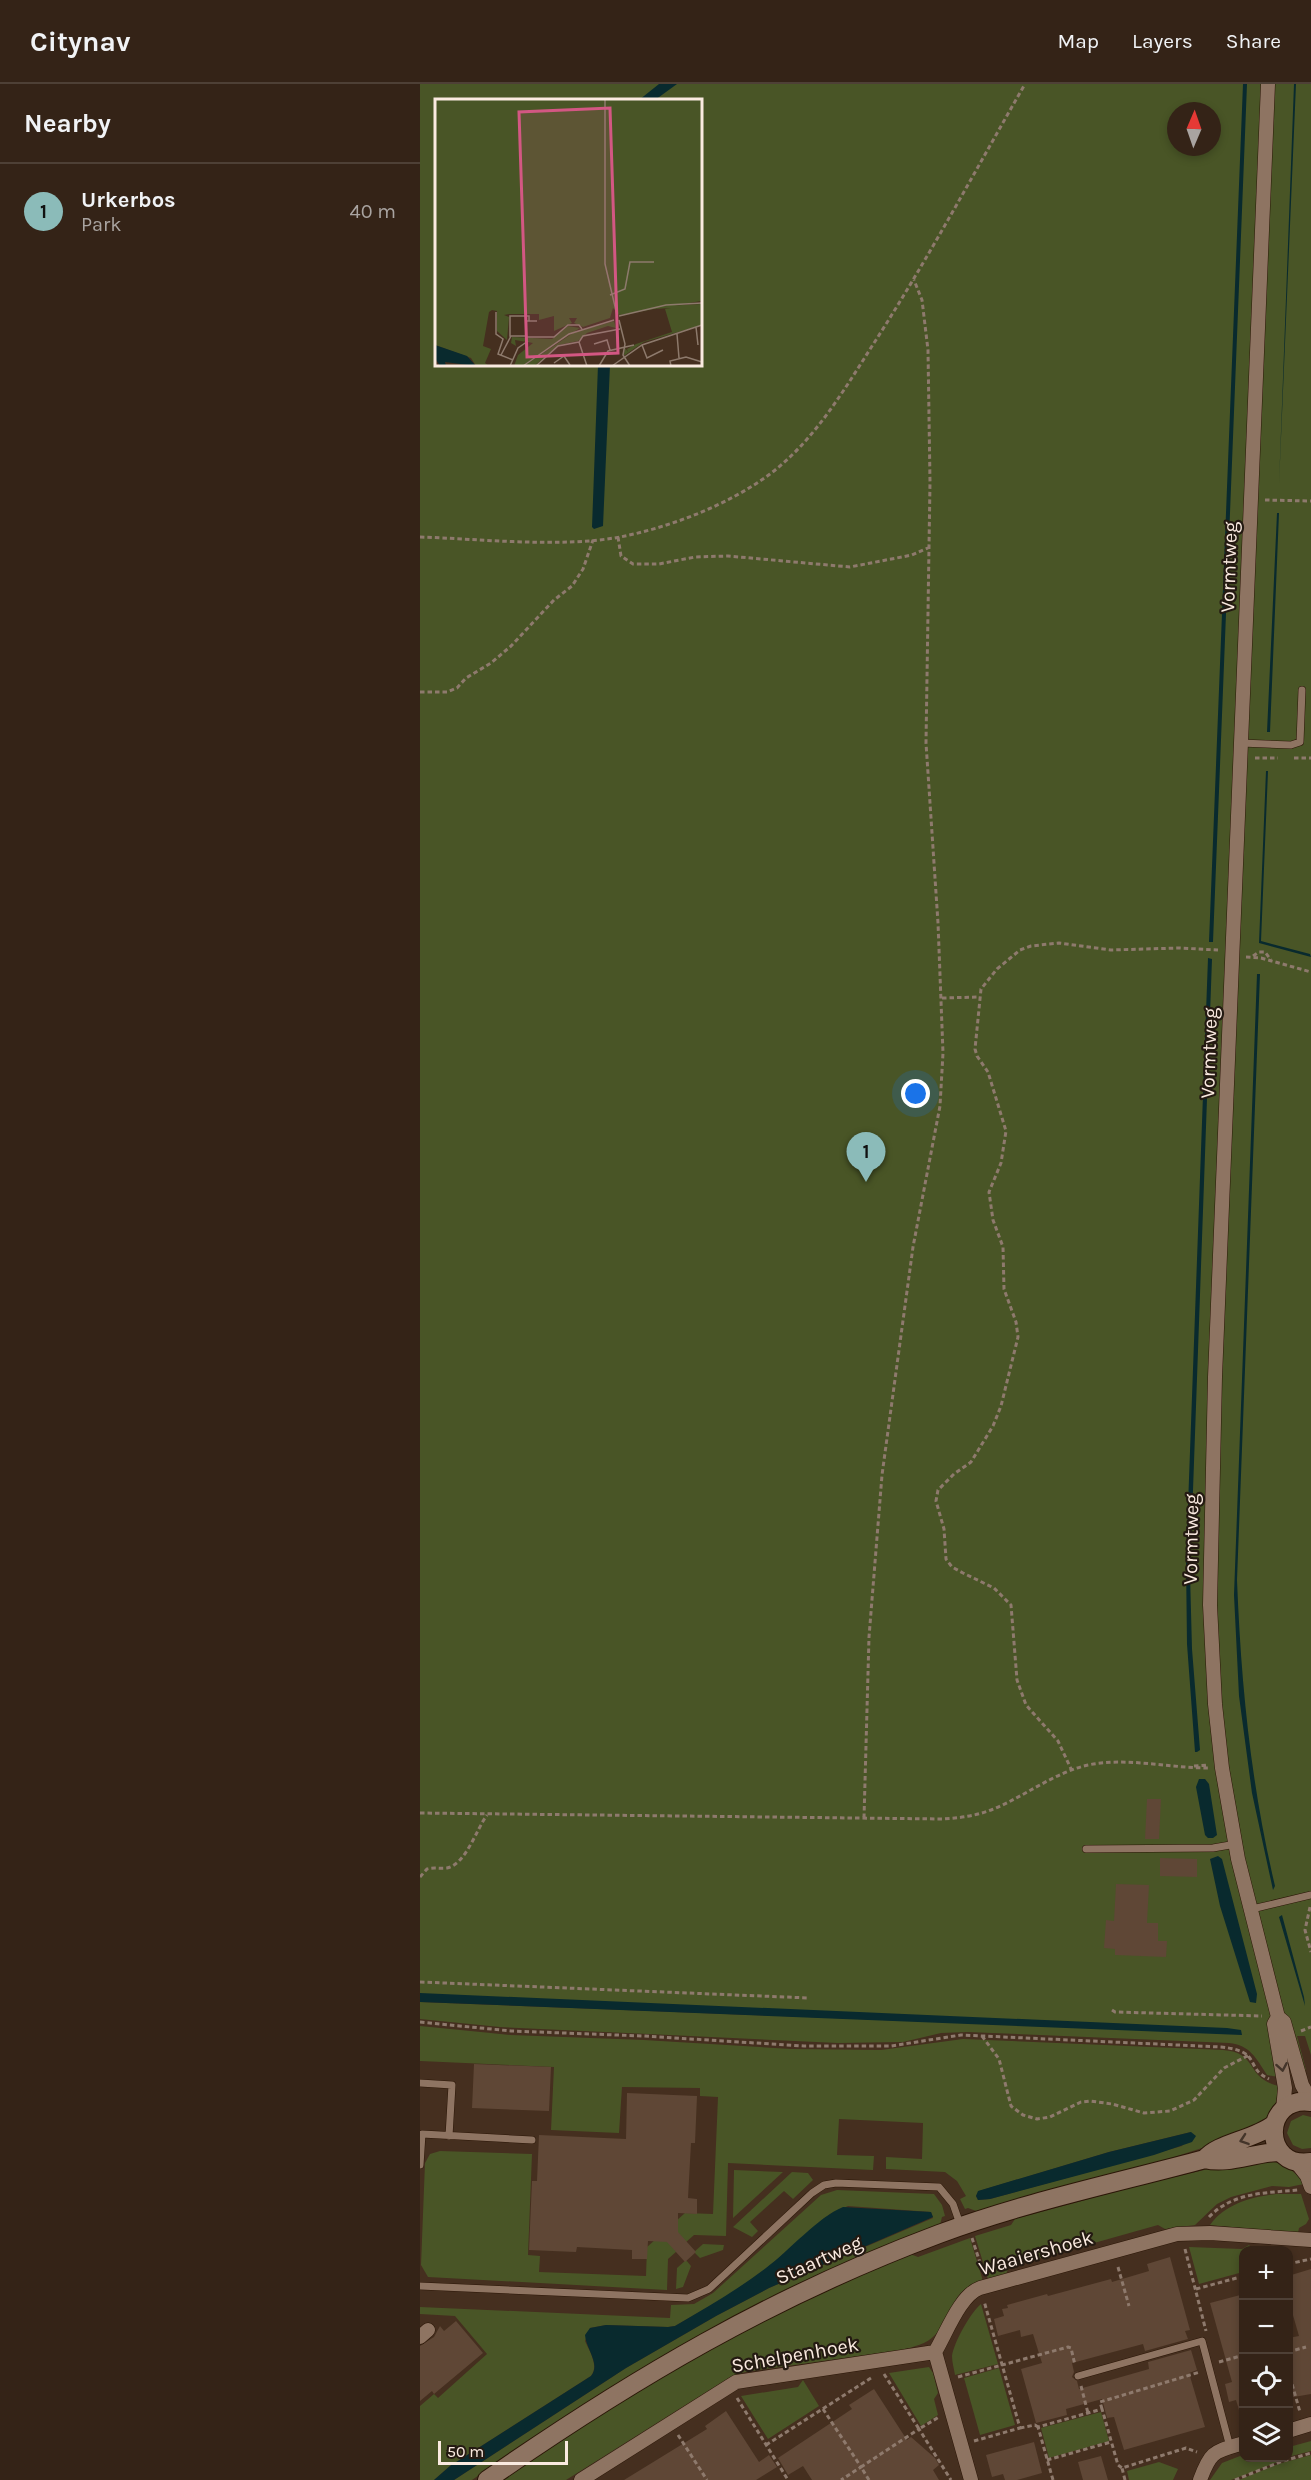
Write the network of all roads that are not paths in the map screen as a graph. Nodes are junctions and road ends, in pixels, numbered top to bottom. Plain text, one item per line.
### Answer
1 (1268, 84) edge
2 (1302, 690) dead end
3 (1241, 743) junction
4 (1236, 1844) junction
5 (1086, 1849) dead end
6 (1311, 1895) edge
7 (1252, 1909) junction
8 (1278, 2017) junction
9 (420, 2084) edge
10 (1311, 2101) edge
11 (1278, 2117) junction
12 (449, 2136) junction
13 (532, 2140) dead end
14 (1280, 2152) junction
15 (1205, 2159) junction
16 (1304, 2162) edge
17 (420, 2165) edge
18 (1308, 2187) edge
19 (965, 2229) junction
20 (1311, 2240) edge
21 (420, 2286) edge
22 (935, 2352) junction
23 (1078, 2376) road end
24 (1306, 2420) edge
25 (1293, 2428) edge
26 (1237, 2445) edge
27 (487, 2480) edge
28 (580, 2480) edge
29 (971, 2480) edge
30 (1200, 2480) edge

1 - 3 street, Vormtweg
2 - 3 lane
3 - 4 street, Vormtweg
4 - 5 lane
4 - 7 street, Vormtweg
6 - 7 lane
7 - 8 street, Vormtweg
8 - 10 street, Vormtweg
8 -> 11 street, Vormtweg
9 - 12 lane
10 - 11 main road, Staartweg
11 - 14 main road
11 -> 15 main road, Staartweg
12 - 13 lane
12 - 17 lane
14 - 15 main road, Staartweg
14 - 16 main road
15 - 19 main road, Staartweg
16 - 18 street
19 - 21 lane
19 - 27 main road, Staartweg
20 - 22 street, Waaiershoek
22 - 28 street, Schelpenhoek
22 - 29 street
23 - 26 lane
24 - 25 street
26 - 30 street

